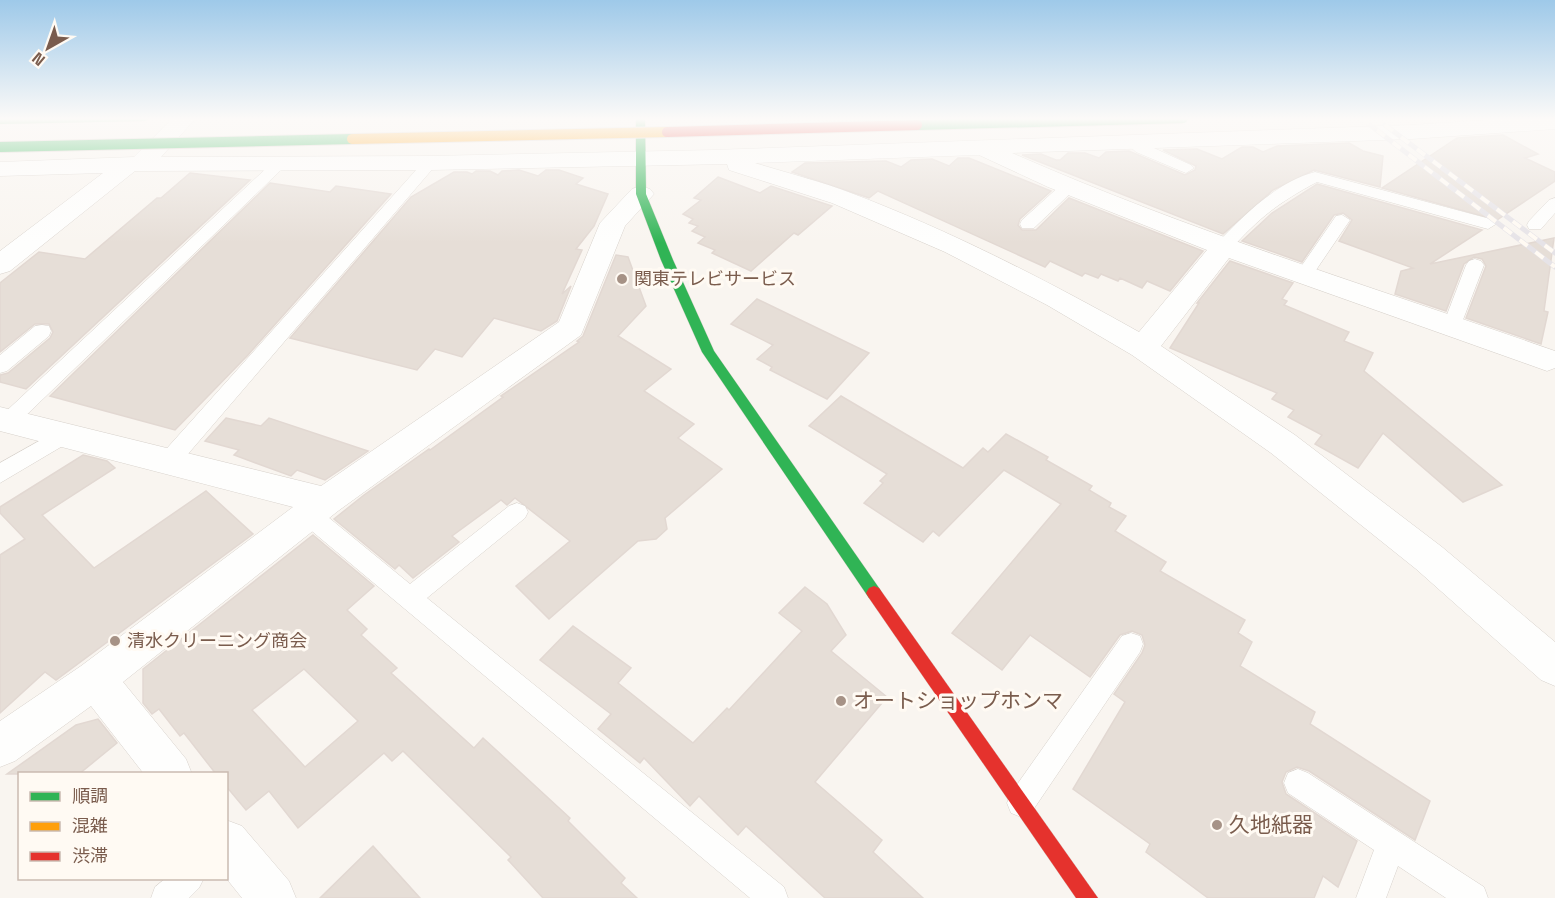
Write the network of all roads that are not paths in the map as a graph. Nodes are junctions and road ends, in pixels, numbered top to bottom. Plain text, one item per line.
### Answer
1 (140, 160) edge
2 (559, 160) edge
3 (639, 160) edge
4 (723, 160) edge
5 (1009, 160) edge
6 (1167, 160) edge
7 (430, 163) junction
8 (279, 164) junction
9 (135, 165) junction
10 (1186, 168) dead end
11 (0, 169) edge
12 (1069, 186) junction
13 (641, 194) junction
14 (1555, 203) edge
15 (1342, 220) dead end
16 (1028, 224) dead end
17 (1488, 224) dead end
18 (1535, 225) dead end
19 (1224, 246) junction
20 (0, 265) edge
21 (1475, 265) dead end
22 (1304, 275) junction
23 (1452, 325) junction
24 (42, 331) dead end
25 (1143, 348) junction
26 (1551, 362) edge
27 (0, 366) edge
28 (4, 420) edge
29 (64, 435) junction
30 (168, 462) junction
31 (0, 474) edge
32 (318, 508) junction
33 (517, 512) dead end
34 (410, 598) junction
35 (1131, 644) dead end
36 (1555, 667) edge
37 (95, 680) junction
38 (2, 741) edge
39 (169, 772) edge
40 (1298, 783) dead end
41 (1021, 803) junction
42 (1391, 844) junction
43 (228, 845) edge
44 (188, 880) edge
45 (166, 898) edge
46 (272, 898) edge
47 (773, 898) edge
48 (1088, 898) edge
49 (1371, 898) edge
50 (1473, 898) edge

1 - 9 street
2 - 7 street
3 - 13 main road
4 - 25 street
5 - 12 street
6 - 10 lane
7 - 8 street
7 - 30 lane
8 - 9 street
8 - 28 lane
9 - 11 street
9 - 20 street
12 - 16 lane
12 - 19 street
13 - 32 street
13 - 41 main road
14 - 18 lane
15 - 22 lane
17 - 19 lane
19 - 22 street
19 - 25 street
21 - 23 lane
22 - 23 street
23 - 26 street
24 - 27 lane
25 - 36 street
28 - 29 street
29 - 30 street
29 - 31 lane
30 - 32 street
32 - 34 lane
32 - 37 street
33 - 34 lane
34 - 47 lane
35 - 41 lane
37 - 38 street
37 - 39 street
40 - 42 lane
41 - 48 main road
42 - 49 lane
42 - 50 lane
43 - 46 street
44 - 45 lane

